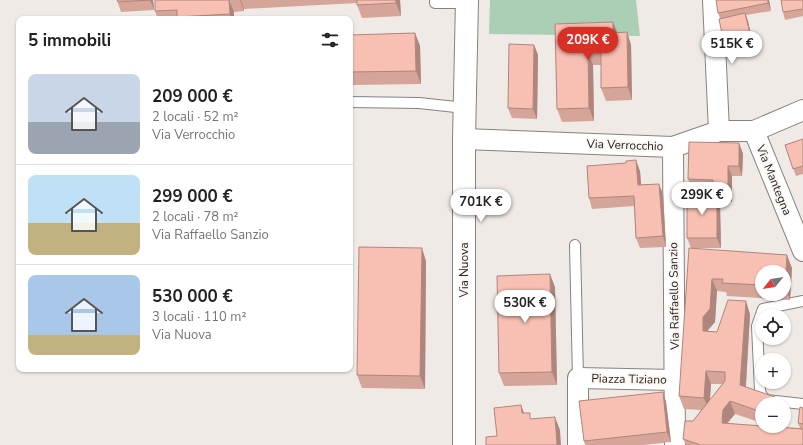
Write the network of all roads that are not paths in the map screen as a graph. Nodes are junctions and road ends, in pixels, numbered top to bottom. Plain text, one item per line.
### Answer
1 (435, 0) edge
2 (713, 0) edge
3 (467, 1) edge
4 (353, 102) edge
5 (465, 108) junction
6 (803, 110) edge
7 (718, 131) junction
8 (754, 131) junction
9 (464, 139) junction
10 (672, 147) junction
11 (575, 245) dead end
12 (802, 245) edge
13 (803, 301) edge
14 (578, 378) junction
15 (675, 380) junction
16 (803, 404) edge
17 (464, 445) edge
18 (578, 445) edge
19 (676, 445) edge

1 - 3 lane
2 - 7 street
3 - 5 main road, Via Nuova
4 - 5 lane
5 - 9 main road, Via Nuova
6 - 8 street, Via Verrocchio
7 - 8 street, Via Verrocchio
7 - 10 street, Via Verrocchio
8 - 12 street, Via Mantegna
9 - 10 street, Via Verrocchio
9 - 17 main road, Via Nuova
10 - 15 street, Via Raffaello Sanzio
11 - 14 lane
13 - 16 lane
14 - 15 street, Piazza Tiziano
14 - 18 street, Piazza Tiziano
15 - 19 street, Via Raffaello Sanzio

